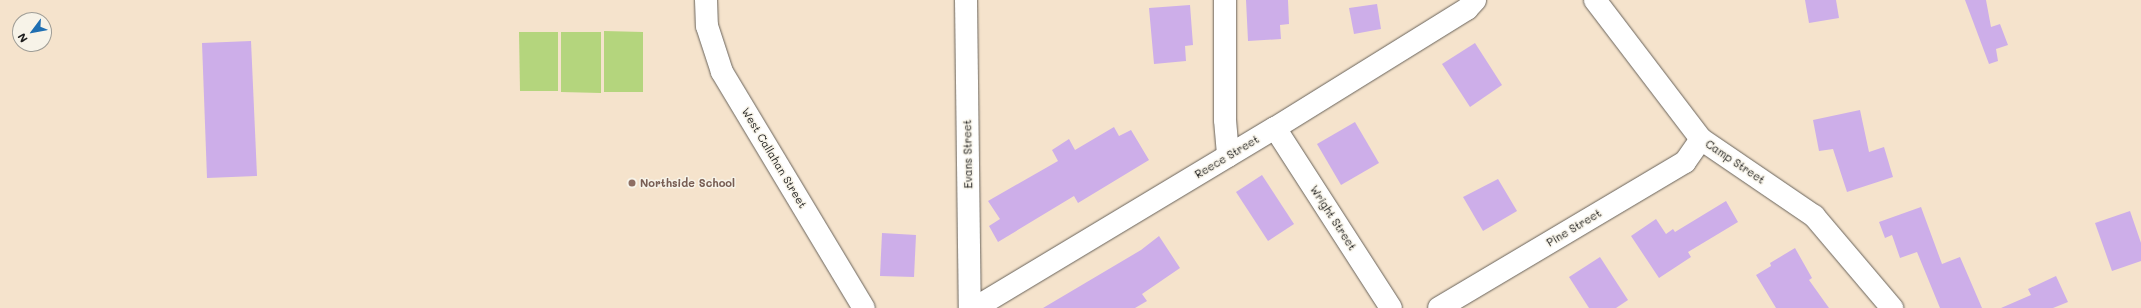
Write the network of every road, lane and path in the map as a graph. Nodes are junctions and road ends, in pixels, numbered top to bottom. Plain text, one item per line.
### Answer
1 (706, 0) edge
2 (966, 0) edge
3 (1225, 0) edge
4 (1475, 0) edge
5 (1595, 0) edge
6 (1275, 128) junction
7 (1701, 139) junction
8 (1228, 156) junction
9 (864, 308) edge
10 (970, 308) edge
11 (975, 308) edge
12 (1392, 308) edge
13 (1439, 308) edge
14 (1892, 308) edge

1 - 9 street, West Callahan Street
2 - 10 street, Evans Street
3 - 8 street
4 - 6 street, Reece Street
5 - 7 street, Camp Street
6 - 8 street, Reece Street
6 - 12 street, Wright Street
7 - 13 street, Pine Street
7 - 14 street, Camp Street
8 - 11 street, Reece Street

